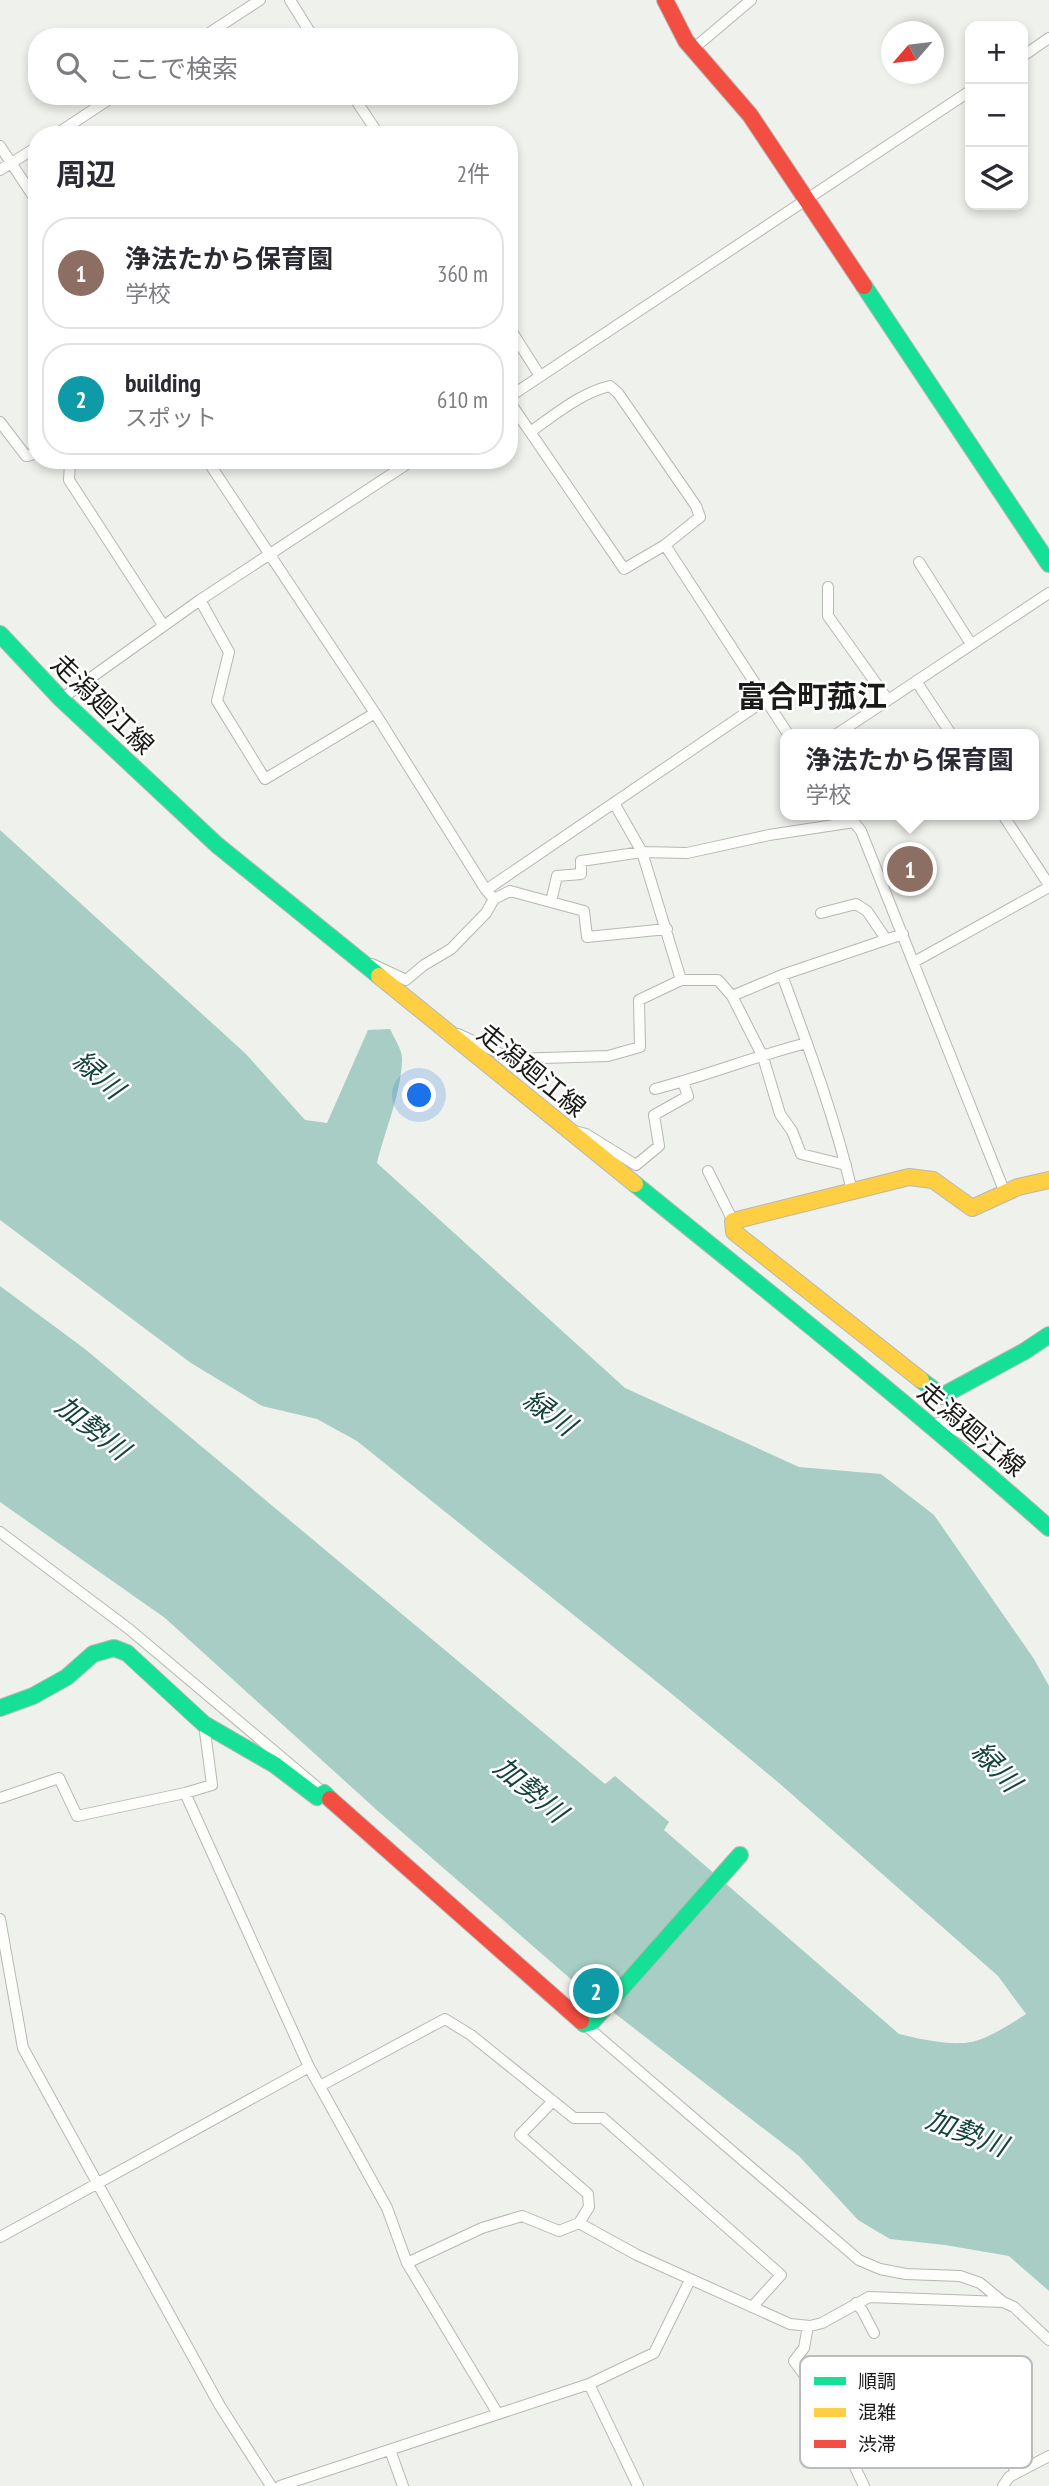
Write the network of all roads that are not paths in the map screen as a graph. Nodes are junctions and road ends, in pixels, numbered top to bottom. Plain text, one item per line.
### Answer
1 (260, 0) edge
2 (290, 0) edge
3 (666, 0) edge
4 (751, 0) edge
5 (217, 28) edge
6 (307, 28) edge
7 (1049, 38) edge
8 (693, 49) junction
9 (1028, 52) edge
10 (965, 94) edge
11 (100, 105) edge
12 (359, 105) edge
13 (69, 126) edge
14 (373, 126) edge
15 (0, 146) edge
16 (28, 153) edge
17 (12, 163) junction
18 (0, 170) edge
19 (28, 188) edge
20 (806, 200) junction
21 (518, 341) edge
22 (540, 376) junction
23 (518, 392) edge
24 (518, 413) edge
25 (0, 422) edge
26 (530, 432) junction
27 (28, 455) edge
28 (70, 469) edge
29 (213, 469) edge
30 (400, 469) edge
31 (664, 545) junction
32 (269, 556) junction
33 (919, 562) dead end
34 (1049, 564) edge
35 (828, 587) dead end
36 (1049, 593) edge
37 (200, 600) junction
38 (163, 625) junction
39 (0, 634) edge
40 (971, 644) junction
41 (916, 681) junction
42 (61, 699) junction
43 (765, 700) junction
44 (888, 700) junction
45 (375, 713) junction
46 (785, 729) edge
47 (844, 729) edge
48 (948, 729) edge
49 (614, 803) junction
50 (841, 820) edge
51 (853, 820) edge
52 (1006, 820) edge
53 (642, 852) junction
54 (1049, 886) edge
55 (486, 890) junction
56 (494, 900) junction
57 (551, 902) junction
58 (821, 914) dead end
59 (667, 929) junction
60 (903, 934) junction
61 (886, 939) junction
62 (350, 954) junction
63 (914, 962) junction
64 (782, 975) junction
65 (681, 980) junction
66 (732, 996) junction
67 (436, 1024) junction
68 (807, 1043) junction
69 (761, 1055) junction
70 (683, 1082) junction
71 (655, 1089) dead end
72 (565, 1128) junction
73 (846, 1165) junction
74 (708, 1171) dead end
75 (1049, 1180) edge
76 (852, 1191) junction
77 (1005, 1193) junction
78 (733, 1222) junction
79 (1049, 1335) edge
80 (933, 1427) junction
81 (997, 1454) dead end
82 (1049, 1528) edge
83 (0, 1532) edge
84 (0, 1708) edge
85 (204, 1724) junction
86 (185, 1793) junction
87 (324, 1793) junction
88 (0, 1798) edge
89 (740, 1855) dead end
90 (0, 1919) edge
91 (588, 2023) junction
92 (309, 2067) junction
93 (320, 2086) junction
94 (553, 2101) junction
95 (97, 2183) junction
96 (579, 2223) junction
97 (0, 2237) edge
98 (407, 2263) junction
99 (690, 2280) junction
100 (1003, 2302) junction
101 (859, 2306) junction
102 (752, 2307) junction
103 (808, 2326) junction
104 (874, 2333) dead end
105 (1049, 2340) edge
106 (800, 2369) edge
107 (589, 2384) junction
108 (498, 2414) junction
109 (390, 2449) junction
110 (1049, 2456) edge
111 (1032, 2465) edge
112 (855, 2468) edge
113 (1014, 2468) edge
114 (1026, 2468) edge
115 (1016, 2473) junction
116 (271, 2486) edge
117 (280, 2486) edge
118 (404, 2486) edge
119 (638, 2486) edge
120 (864, 2486) edge
121 (1003, 2486) edge

1 - 5 street
2 - 6 street
3 - 8 street
4 - 8 street
7 - 9 street
8 - 20 street
10 - 20 street
11 - 13 street
12 - 14 street
15 - 17 street
16 - 17 street
17 - 18 street
17 - 19 street
20 - 22 street
20 - 34 street
21 - 22 street
22 - 23 street
24 - 26 street
25 - 27 street
26 - 31 street
26 - 31 street
28 - 38 street
29 - 32 street
30 - 32 street
31 - 43 street
32 - 37 street
32 - 45 street
33 - 40 street
35 - 44 street
36 - 40 street
37 - 38 street
37 - 45 street
38 - 42 street
39 - 42 street, 走潟廻江線
40 - 41 street
41 - 44 street
41 - 48 street
42 - 62 street, 走潟廻江線
43 - 46 street
43 - 49 street
44 - 47 street
45 - 55 street
49 - 53 street
49 - 55 street
50 - 53 street
51 - 60 street
52 - 54 street
53 - 57 street
53 - 59 street
54 - 63 street
55 - 56 street
56 - 57 street
56 - 62 street
57 - 59 street
58 - 61 street
59 - 65 street
60 - 61 street
60 - 63 street
61 - 64 street
62 - 67 street, 走潟廻江線
63 - 77 street
64 - 66 street
64 - 68 street
65 - 66 street
65 - 67 street
66 - 69 street
67 - 72 street, 走潟廻江線
68 - 69 street
68 - 73 street
69 - 70 street
69 - 73 street
70 - 71 street
70 - 72 street
72 - 80 street, 走潟廻江線
73 - 76 street
74 - 78 street
75 - 77 street
76 - 77 street
76 - 78 street
78 - 79 street
80 - 81 street
80 - 82 street, 走潟廻江線
83 - 87 street
84 - 85 street
85 - 86 street
85 - 87 street
86 - 88 street
86 - 92 street
87 - 91 street
89 - 91 street
90 - 95 street
91 - 100 street
92 - 93 street
92 - 95 street
93 - 94 street
93 - 98 street
94 - 96 street
94 - 102 street
95 - 97 street
95 - 116 street
96 - 98 street
96 - 99 street
98 - 108 street
99 - 102 street
99 - 107 street
100 - 101 street
100 - 105 street
101 - 103 street
101 - 104 street
102 - 103 street
103 - 106 street
107 - 108 street
107 - 119 street
108 - 109 street
109 - 117 street
109 - 118 street
110 - 111 street
112 - 120 street
113 - 115 street
114 - 115 street
115 - 121 street

